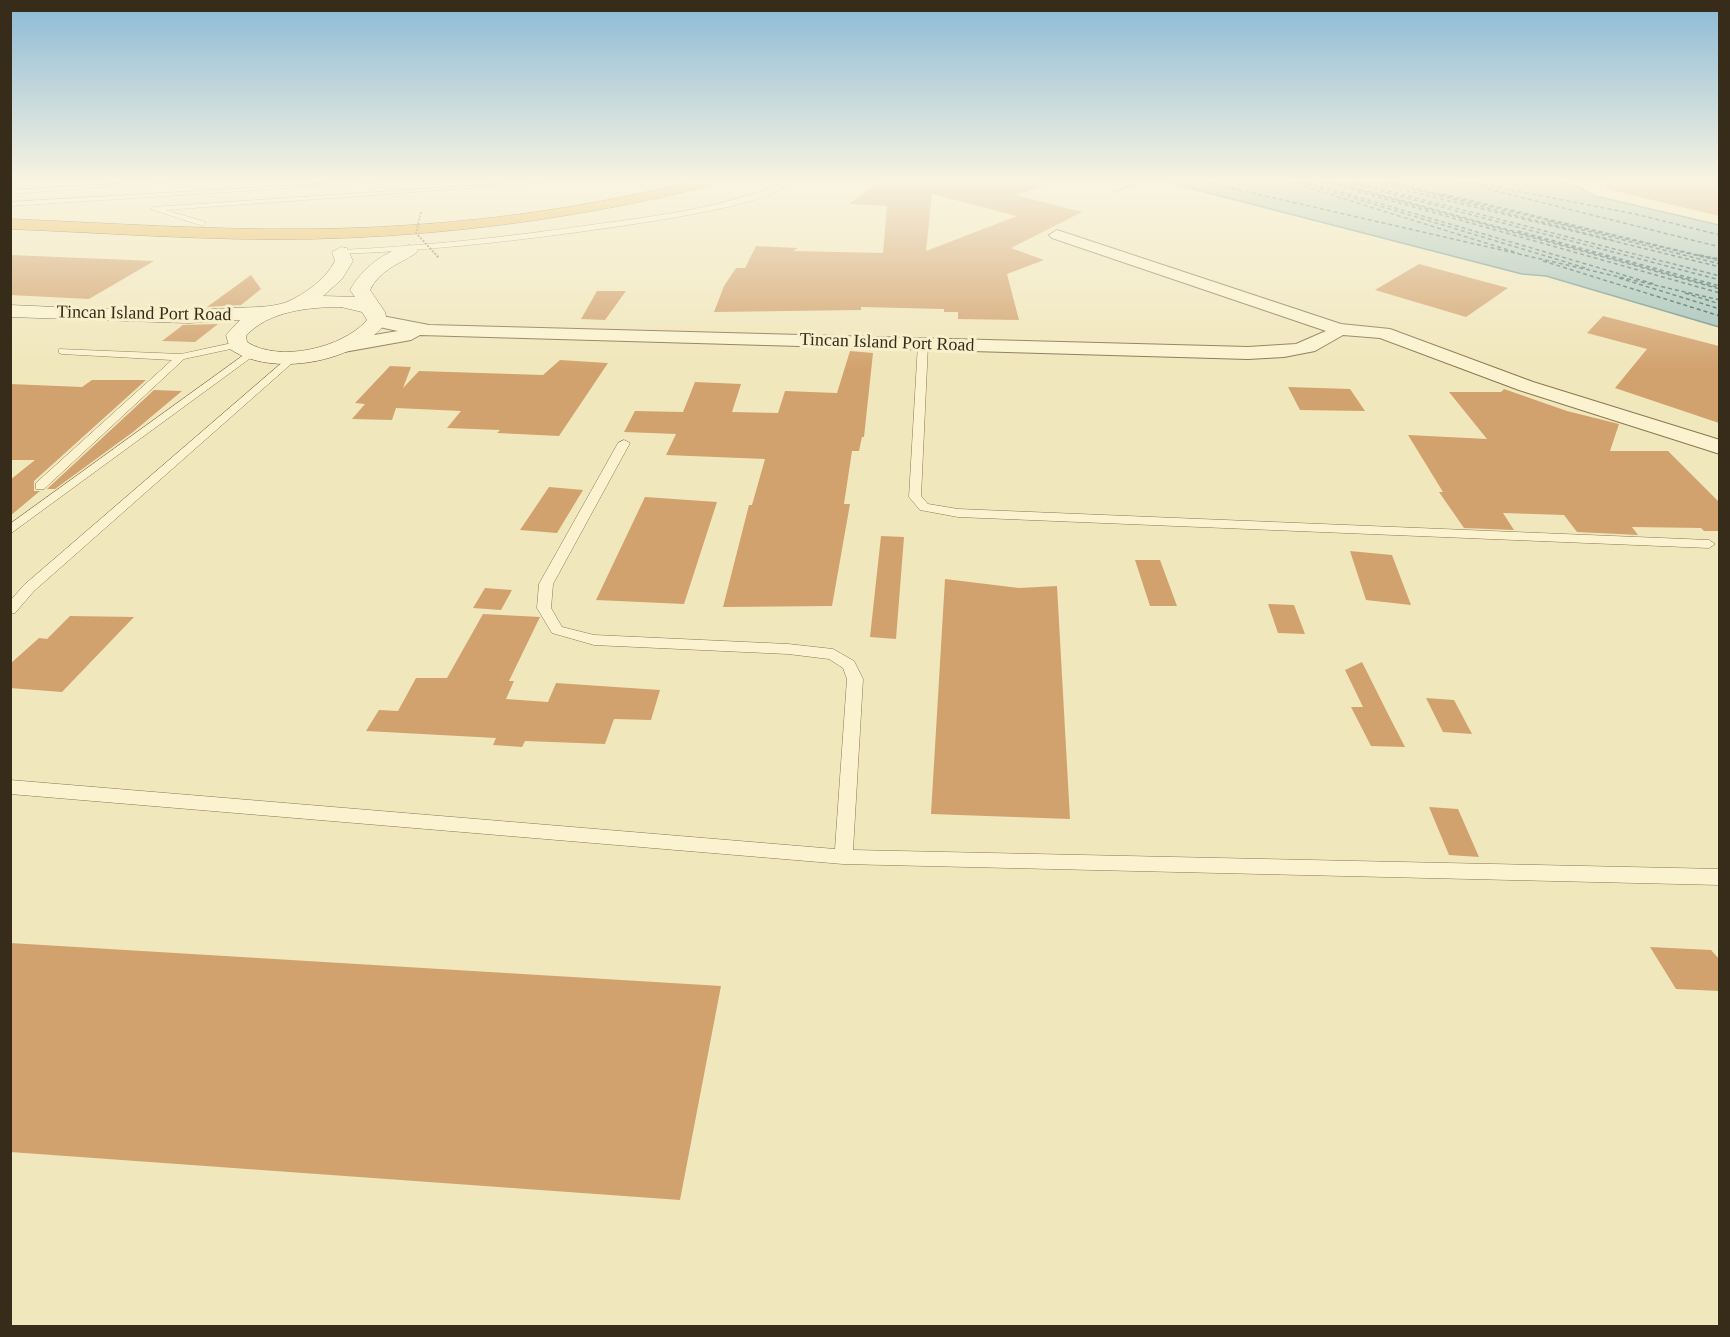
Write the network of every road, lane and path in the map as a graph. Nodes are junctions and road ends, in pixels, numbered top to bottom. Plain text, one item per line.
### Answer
1 (328, 244) edge
2 (423, 244) edge
3 (426, 244) edge
4 (452, 244) edge
5 (1085, 244) edge
6 (409, 250) junction
7 (340, 252) junction
8 (438, 258) dead end
9 (284, 309) junction
10 (10, 311) edge
11 (374, 315) junction
12 (10, 324) edge
13 (1339, 329) junction
14 (429, 331) junction
15 (923, 344) junction
16 (344, 346) junction
17 (241, 347) junction
18 (62, 351) dead end
19 (181, 357) junction
20 (294, 357) junction
21 (624, 443) dead end
22 (1719, 447) edge
23 (40, 486) dead end
24 (10, 530) edge
25 (1709, 544) dead end
26 (10, 610) edge
27 (10, 787) edge
28 (843, 857) junction
29 (1719, 877) edge

1 - 7 highway
2 - 6 highway
3 - 8 path, bridge
4 - 6 lane
5 - 13 street
6 - 7 lane
6 - 11 street
7 - 9 street
9 - 10 street, Tincan Island Port Road
9 - 11 street, Tincan Island Port Road
9 - 17 street
11 - 14 street, Tincan Island Port Road
11 - 16 street
12 - 17 street, Tincan Island Port Road
13 - 15 street, Tincan Island Port Road
13 - 22 street
14 - 15 street, Tincan Island Port Road
14 - 16 street, Tincan Island Port Road
15 - 25 lane
16 - 20 street, Tincan Island Port Road
17 - 19 lane
17 - 20 street, Tincan Island Port Road
17 - 24 lane
18 - 19 lane
19 - 23 lane
20 - 26 lane
21 - 28 lane
27 - 28 lane
28 - 29 lane

